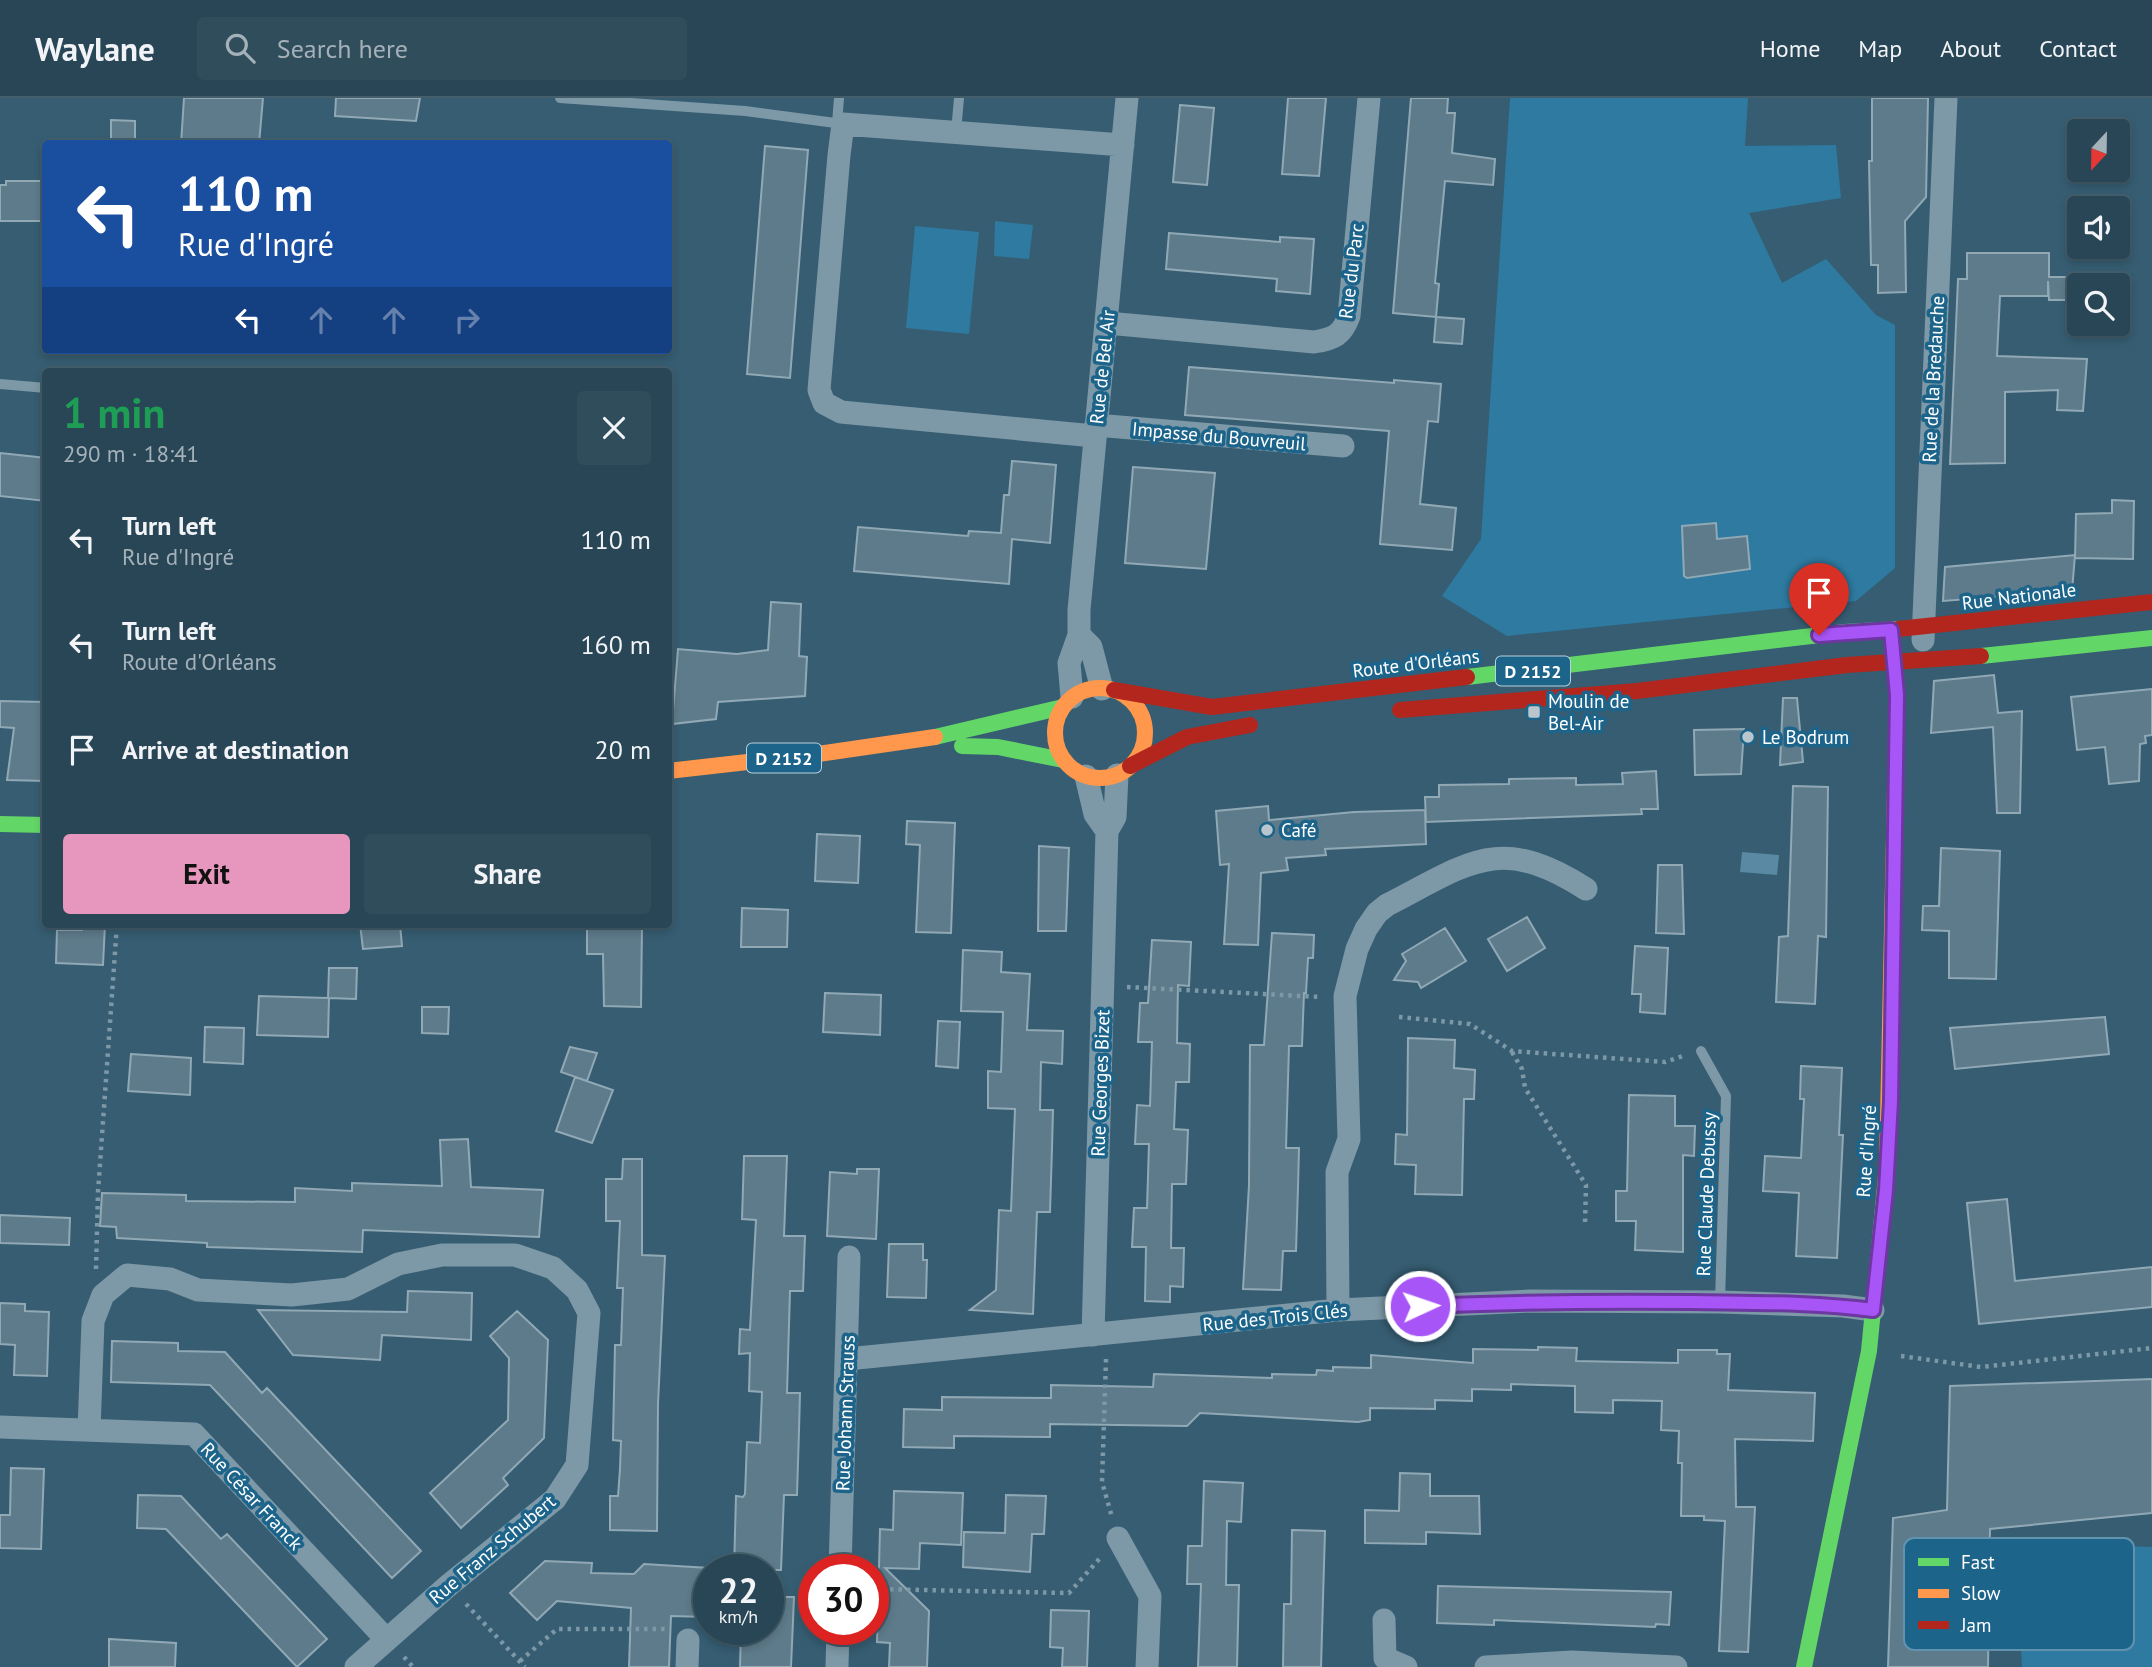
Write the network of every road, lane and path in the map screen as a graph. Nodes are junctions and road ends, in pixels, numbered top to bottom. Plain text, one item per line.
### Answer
1 (560, 98) edge
2 (839, 98) edge
3 (959, 98) edge
4 (1127, 98) edge
5 (1369, 98) edge
6 (1947, 98) edge
7 (840, 124) junction
8 (957, 132) junction
9 (1123, 145) junction
10 (1107, 323) junction
11 (0, 384) edge
12 (42, 388) edge
13 (1095, 431) junction
14 (1343, 446) dead end
15 (2152, 602) edge
16 (1922, 628) junction
17 (1891, 630) junction
18 (1079, 635) junction
19 (2152, 638) edge
20 (1924, 661) junction
21 (1894, 664) junction
22 (1108, 689) junction
23 (1068, 702) junction
24 (1389, 711) dead end
25 (1265, 724) dead end
26 (899, 746) junction
27 (1063, 760) junction
28 (672, 771) edge
29 (1123, 771) junction
30 (1086, 776) junction
31 (0, 824) edge
32 (42, 825) edge
33 (1107, 831) junction
34 (1586, 889) dead end
35 (117, 928) edge
36 (1119, 986) dead end
37 (1330, 998) dead end
38 (1399, 1017) dead end
39 (1512, 1051) junction
40 (1701, 1051) dead end
41 (1665, 1062) dead end
42 (1585, 1223) dead end
43 (849, 1257) dead end
44 (103, 1295) junction
45 (1720, 1302) junction
46 (1338, 1310) junction
47 (1873, 1310) junction
48 (1100, 1343) junction
49 (2152, 1348) edge
50 (1901, 1356) dead end
51 (847, 1359) junction
52 (0, 1427) edge
53 (89, 1430) junction
54 (1118, 1538) junction
55 (841, 1554) edge
56 (449, 1585) junction
57 (889, 1589) edge
58 (1384, 1620) dead end
59 (386, 1639) junction
60 (688, 1640) joint
61 (838, 1645) edge
62 (520, 1661) junction
63 (356, 1667) edge
64 (525, 1667) edge
65 (687, 1667) edge
66 (837, 1667) edge
67 (1147, 1667) edge
68 (1406, 1667) edge
69 (1486, 1667) edge
70 (1676, 1667) edge
71 (1804, 1667) edge

1 - 7 lane
2 - 7 lane
3 - 8 lane
4 - 9 street, Rue de Bel Air
5 - 10 street, Rue du Parc
6 - 16 street, Rue de la Bredauche
7 - 8 street
7 - 13 street, Impasse du Bouvreuil
8 - 9 street
9 - 10 street, Rue de Bel Air
10 - 13 street, Rue de Bel Air
11 - 12 lane
13 - 14 street, Impasse du Bouvreuil
13 - 18 street, Rue de Bel Air
15 - 16 main road, Rue Nationale
16 - 17 main road, Rue Nationale
16 - 20 street, Rue de la Bredauche
17 - 21 main road, Rue d'Ingré
17 - 22 main road, Route d'Orléans / D 2152
18 - 22 street
18 - 23 street, Rue de Bel Air
19 - 20 main road, D 2152
20 - 21 main road, D 2152
21 - 24 main road, D 2152
21 - 47 main road, Rue d'Ingré
22 - 23 main road
22 - 29 main road
23 - 26 main road, D 2152
23 - 27 main road
25 - 29 main road
26 - 27 main road, D 2152
26 - 28 main road, D 2152
27 - 30 main road
29 - 30 main road
29 - 33 street, Rue Georges Bizet
30 - 33 street, Rue Georges Bizet
31 - 32 main road
33 - 48 street, Rue Georges Bizet
34 - 46 street
35 - 44 path
36 - 37 path
38 - 39 path
39 - 41 path
39 - 42 path
40 - 45 lane, Rue Claude Debussy
43 - 51 street, Rue Johann Strauss
44 - 53 street
44 - 56 street, Rue Franz Schubert
45 - 46 street, Rue des Trois Clés
45 - 47 street, Rue des Trois Clés
46 - 48 street, Rue des Trois Clés
47 - 71 main road, Rue d'Ingré
48 - 51 street, Rue des Trois Clés
48 - 54 path
49 - 50 path
51 - 55 street, Rue Johann Strauss
52 - 53 street, Rue César Franck
53 - 59 street, Rue César Franck
54 - 57 path
54 - 67 street
56 - 59 street, Rue Franz Schubert
56 - 62 path
58 - 68 street
59 - 63 street, Rue Franz Schubert
60 - 62 path
60 - 65 street
61 - 66 street
62 - 64 path
69 - 70 street

